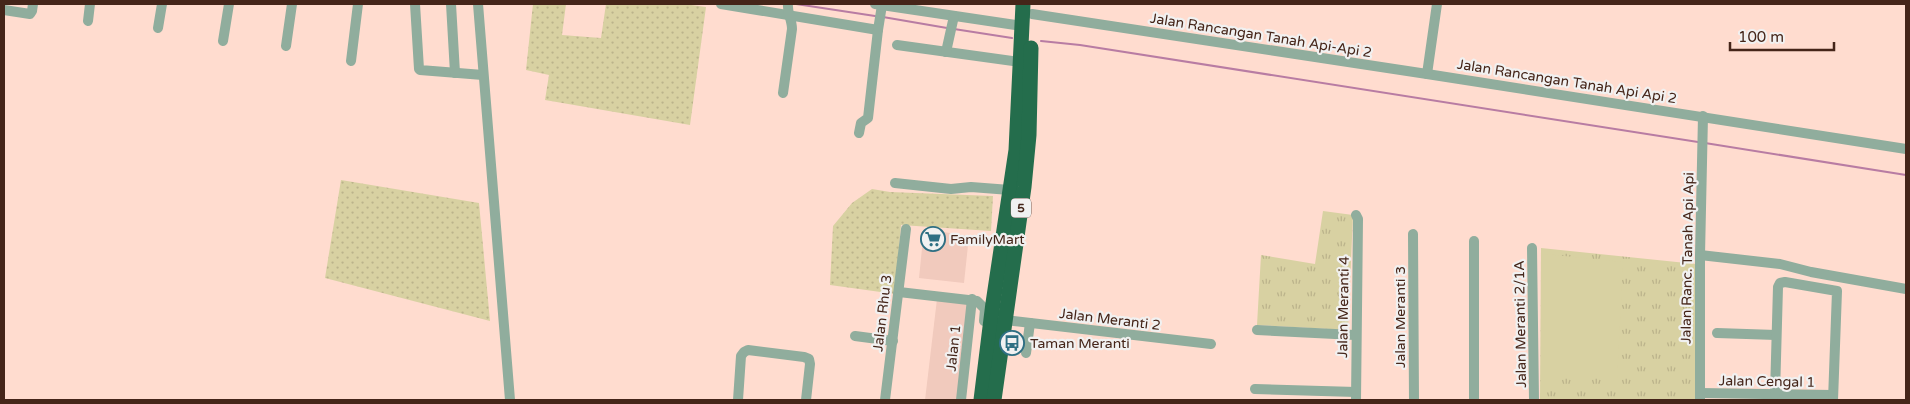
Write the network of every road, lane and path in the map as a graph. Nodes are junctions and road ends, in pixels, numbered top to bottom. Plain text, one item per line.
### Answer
1 (34, 4) edge
2 (90, 4) edge
3 (162, 4) edge
4 (229, 4) edge
5 (292, 4) edge
6 (358, 4) edge
7 (415, 4) edge
8 (451, 4) edge
9 (478, 4) edge
10 (721, 4) edge
11 (1437, 4) edge
12 (4, 10) edge
13 (789, 10) edge
14 (1027, 12) edge
15 (879, 14) edge
16 (953, 19) junction
17 (88, 20) dead end
18 (158, 28) dead end
19 (224, 41) dead end
20 (897, 45) dead end
21 (286, 46) dead end
22 (946, 52) junction
23 (351, 61) dead end
24 (1020, 62) junction
25 (456, 73) junction
26 (1427, 74) junction
27 (483, 75) junction
28 (783, 94) dead end
29 (1703, 116) junction
30 (859, 133) dead end
31 (1906, 149) edge
32 (895, 183) dead end
33 (1010, 190) junction
34 (1356, 215) dead end
35 (906, 229) dead end
36 (1413, 234) dead end
37 (1474, 241) dead end
38 (1532, 248) dead end
39 (1700, 255) junction
40 (999, 260) junction
41 (1906, 289) edge
42 (899, 292) junction
43 (974, 300) junction
44 (1005, 320) junction
45 (1030, 323) junction
46 (1257, 330) dead end
47 (1716, 333) dead end
48 (1356, 335) junction
49 (1776, 335) junction
50 (855, 336) dead end
51 (892, 341) junction
52 (988, 341) junction
53 (1211, 344) dead end
54 (1026, 353) dead end
55 (1255, 389) dead end
56 (1775, 394) junction
57 (1356, 396) edge
58 (1700, 397) edge
59 (1833, 398) edge
60 (510, 400) edge
61 (738, 400) edge
62 (806, 400) edge
63 (885, 400) edge
64 (961, 400) edge
65 (980, 400) edge
66 (994, 400) edge
67 (1414, 400) edge
68 (1474, 400) edge
69 (1534, 400) edge

1 - 12 street
2 - 17 street
3 - 18 street
4 - 19 street
5 - 21 street
6 - 23 street
7 - 25 street
8 - 25 street
9 - 27 street
10 - 13 street, Jalan Rancangan Tanah Api-Api 2
11 - 26 street
13 - 15 street, Jalan Rancangan Tanah Api-Api 2
13 - 28 street
14 - 16 street, Jalan Rancangan Tanah Api-Api 2
14 - 24 highway, 5
14 - 26 street, Jalan Rancangan Tanah Api-Api 2
14 - 44 highway, 5
15 - 16 street, Jalan Rancangan Tanah Api-Api 2
15 - 30 street
16 - 22 street
20 - 22 street
22 - 24 street
24 - 33 highway, 5
25 - 27 street
26 - 29 street, Jalan Rancangan Tanah Api Api 2
27 - 60 street
29 - 31 street
29 - 39 street, Jalan Ranc. Tanah Api Api
32 - 33 street
33 - 40 highway, 5
34 - 48 street, Jalan Meranti 4
35 - 42 street, Jalan Rhu 3
36 - 67 street, Jalan Meranti 3
37 - 68 street
38 - 69 street, Jalan Meranti 2/1A
39 - 41 street
39 - 58 street, Jalan Ranc. Tanah Api Api
40 - 43 street
40 - 52 highway, 5
42 - 43 street
42 - 51 street, Jalan Rhu 3
43 - 52 street
43 - 64 street, Jalan 1
44 - 45 street, Jalan Meranti 2
44 - 66 highway, 5
45 - 53 street, Jalan Meranti 2
45 - 54 street
46 - 48 street
47 - 49 street
48 - 57 street, Jalan Meranti 4
49 - 56 street
49 - 59 street
50 - 51 street
51 - 63 street, Jalan Rhu 3
52 - 65 highway, 5
55 - 57 street
56 - 58 street, Jalan Cengal 1
56 - 59 street, Jalan Cengal 1
61 - 62 street

